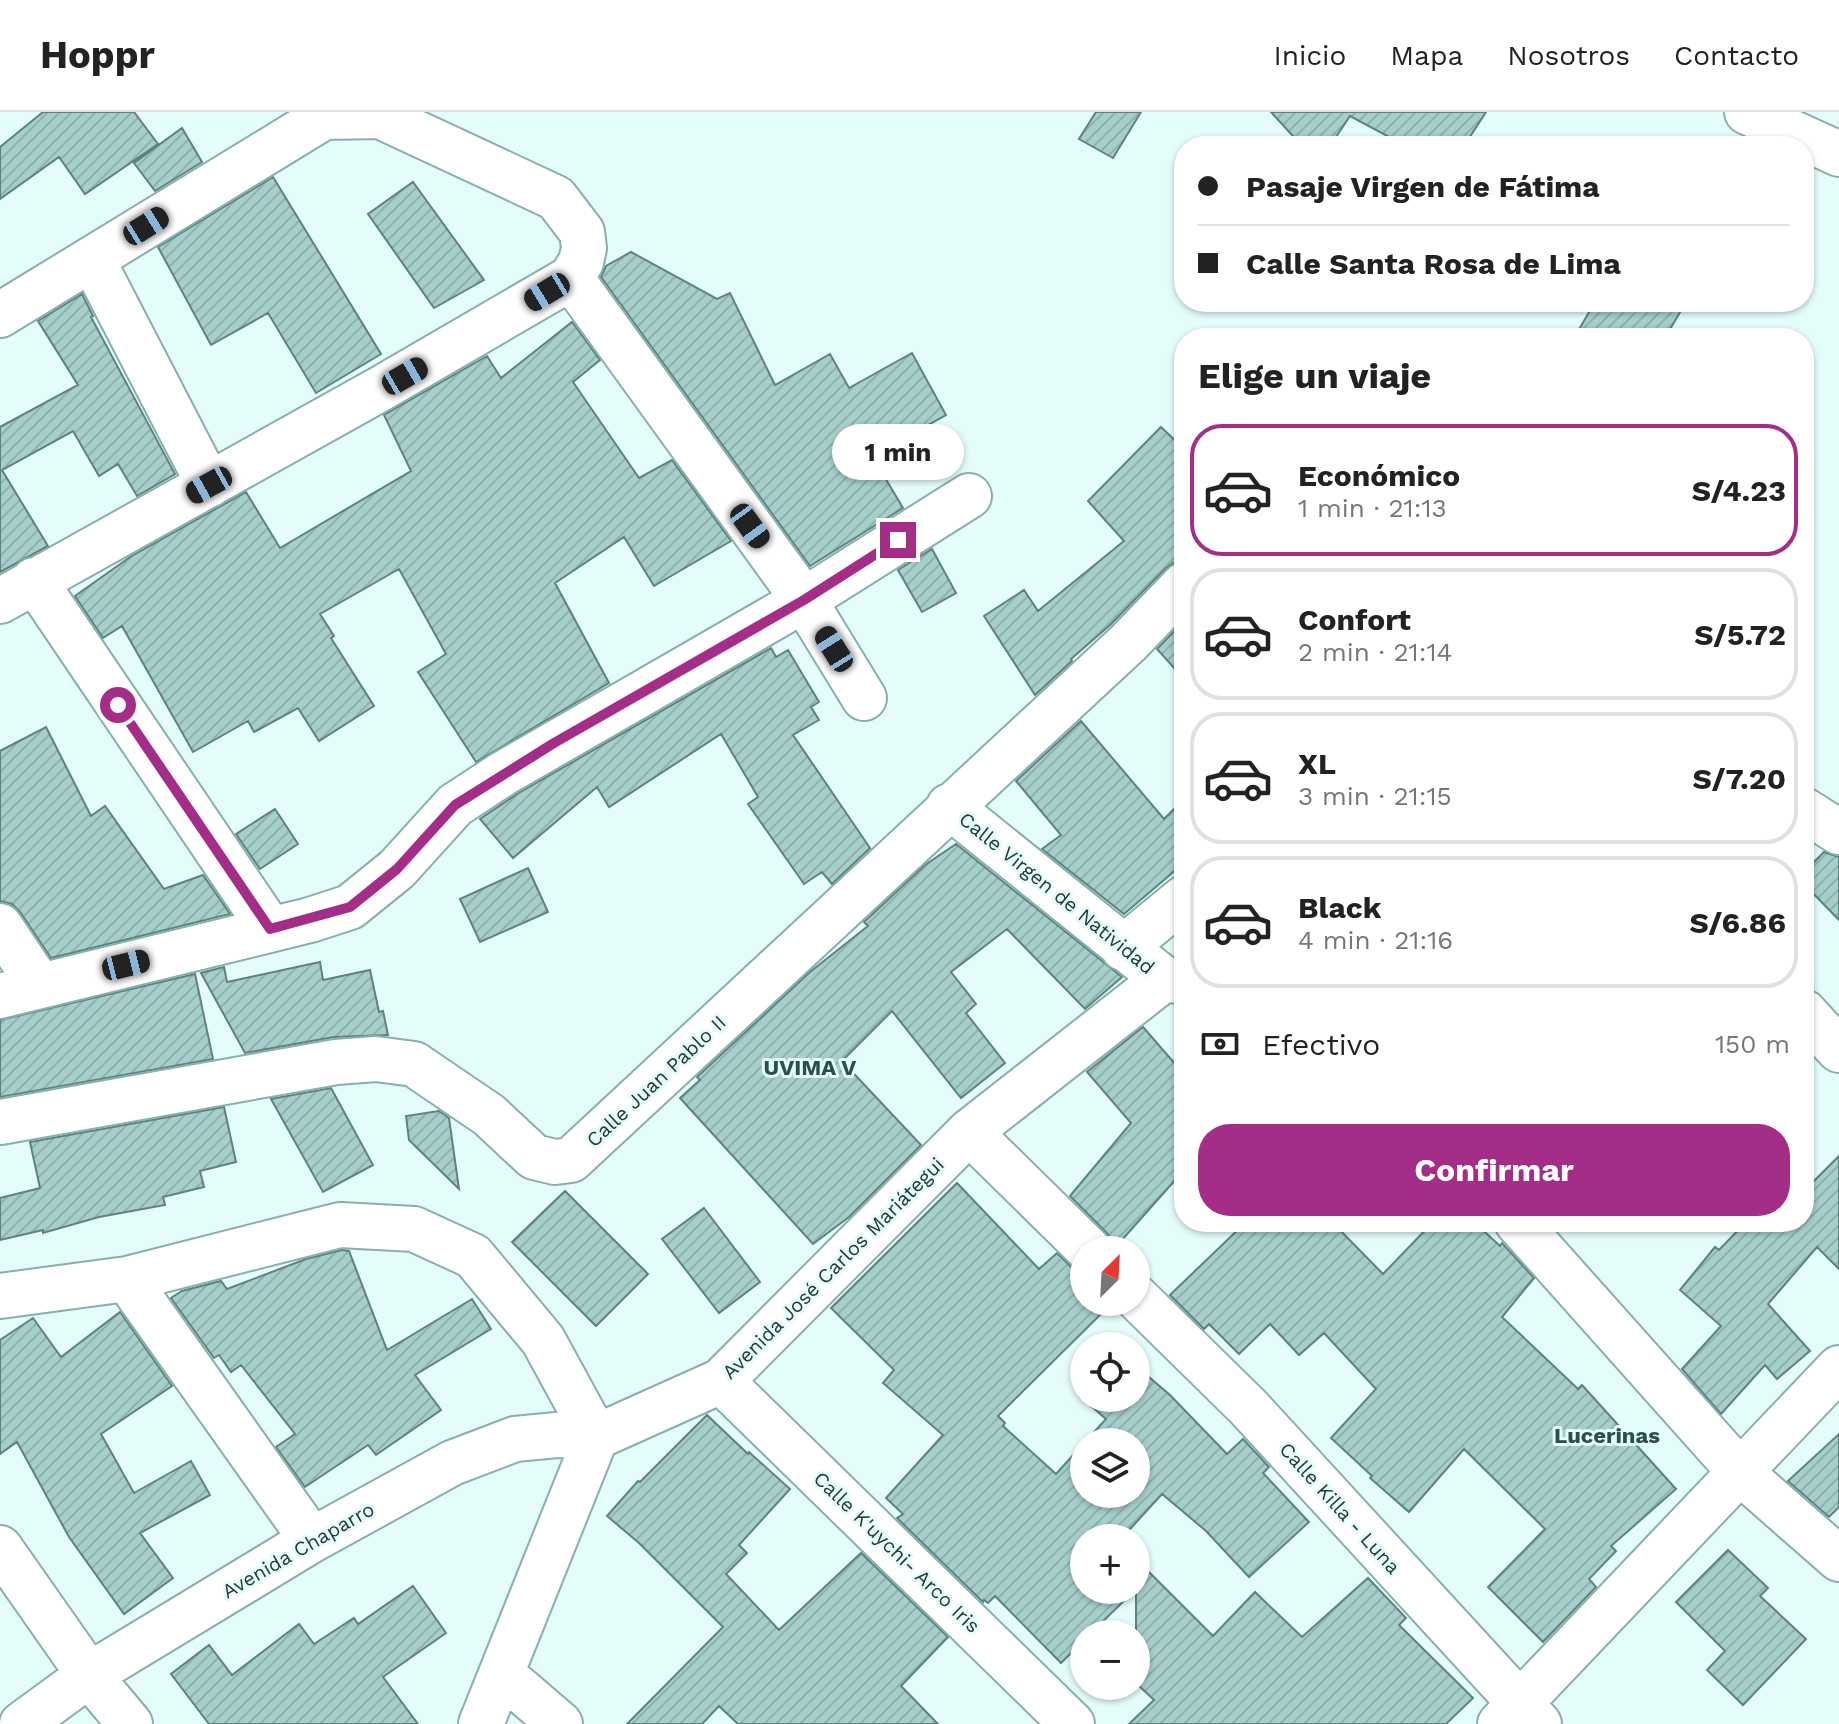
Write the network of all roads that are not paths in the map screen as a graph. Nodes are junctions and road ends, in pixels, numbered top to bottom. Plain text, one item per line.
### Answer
1 (1747, 112) edge
2 (1800, 136) edge
3 (1814, 143) edge
4 (1839, 154) edge
5 (92, 259) junction
6 (571, 278) junction
7 (0, 315) edge
8 (209, 485) junction
9 (969, 496) dead end
10 (17, 590) edge
11 (1174, 595) edge
12 (804, 600) junction
13 (864, 698) dead end
14 (949, 806) junction
15 (1814, 816) edge
16 (1839, 832) edge
17 (1174, 906) edge
18 (0, 926) edge
19 (270, 929) junction
20 (1123, 948) junction
21 (1174, 981) edge
22 (20, 991) edge
23 (1814, 1023) edge
24 (1839, 1050) edge
25 (0, 1122) edge
26 (969, 1132) junction
27 (1526, 1232) edge
28 (1075, 1236) edge
29 (127, 1279) junction
30 (0, 1296) edge
31 (1150, 1311) edge
32 (1839, 1368) edge
33 (721, 1381) junction
34 (596, 1437) junction
35 (1741, 1473) junction
36 (312, 1540) junction
37 (0, 1548) edge
38 (1839, 1559) edge
39 (89, 1675) junction
40 (503, 1675) junction
41 (1519, 1718) edge
42 (22, 1724) edge
43 (130, 1724) edge
44 (481, 1724) edge
45 (560, 1724) edge
46 (1072, 1724) edge

1 - 2 street
3 - 4 street
5 - 6 street
5 - 7 street
5 - 8 street
6 - 8 street
6 - 12 street
8 - 10 street
9 - 12 street
10 - 19 street
11 - 14 street, Calle Juan Pablo II
12 - 13 street
12 - 19 street
14 - 20 street, Calle Virgen de Natividad
14 - 25 street, Calle Juan Pablo II
15 - 16 street
17 - 20 street
18 - 22 street
19 - 22 street
20 - 21 street, Calle Virgen de Natividad
21 - 26 street, Avenida José Carlos Mariátegui
23 - 24 street
26 - 28 street
26 - 33 street, Avenida José Carlos Mariátegui
27 - 35 street
29 - 30 street
29 - 34 street
29 - 36 street
31 - 41 street, Calle Killa - Luna
32 - 35 street
33 - 34 street, Avenida José Carlos Mariátegui
33 - 46 street, Calle K'uychi- Arco Iris
34 - 36 street, Avenida Chaparro
34 - 40 street
35 - 38 street
35 - 41 street
36 - 39 street, Avenida Chaparro
37 - 39 street
39 - 42 street, Avenida Chaparro
39 - 43 street
40 - 44 street
40 - 45 street

